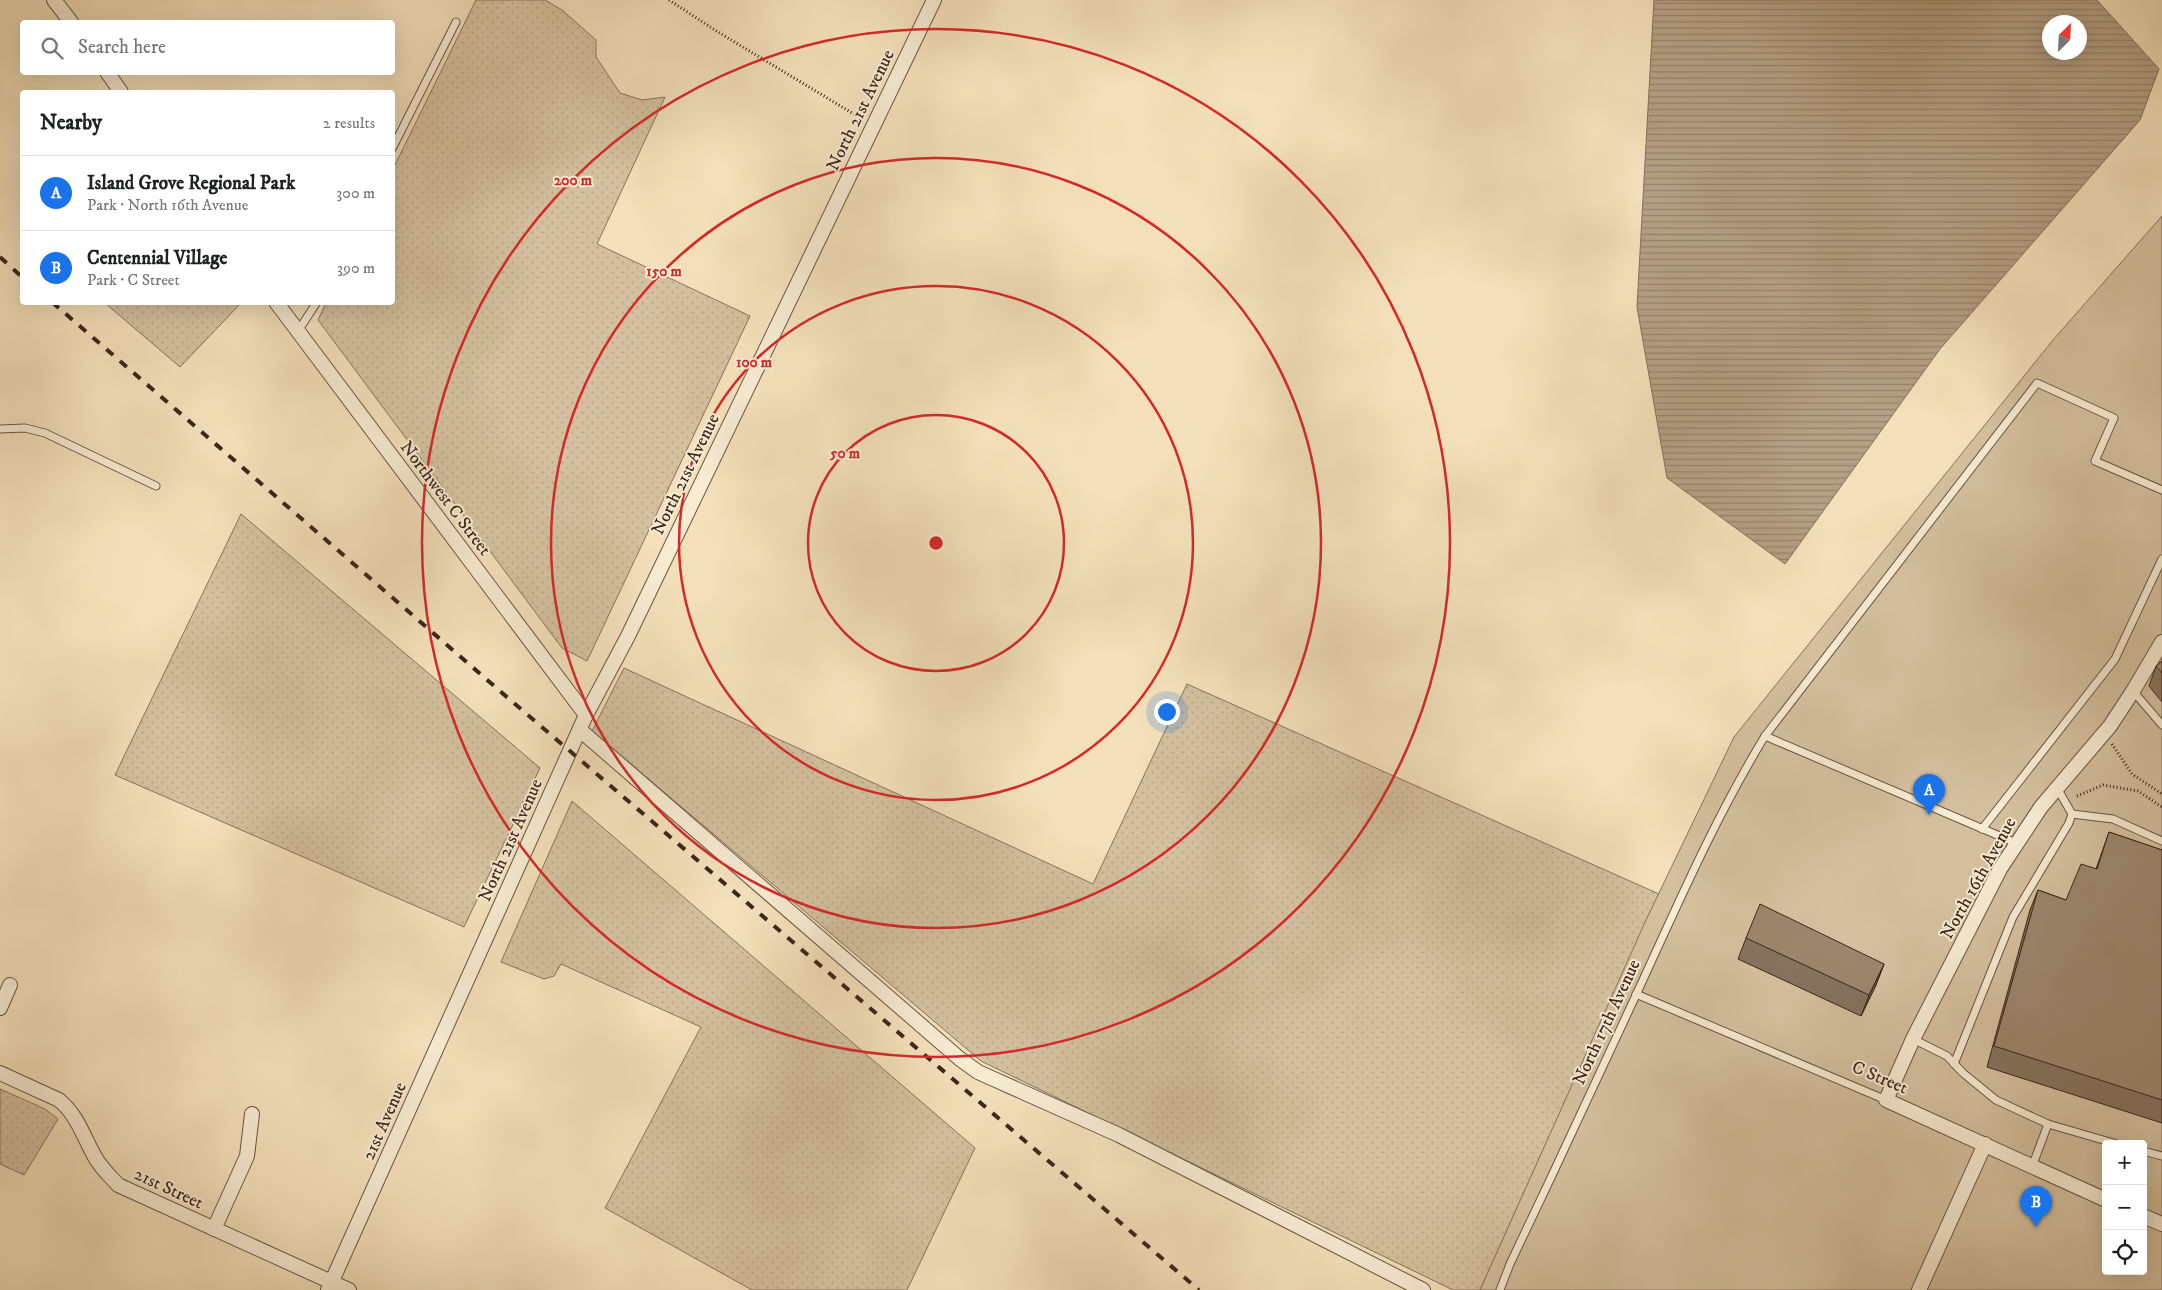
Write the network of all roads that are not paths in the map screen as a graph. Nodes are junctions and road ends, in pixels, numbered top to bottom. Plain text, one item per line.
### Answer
1 (54, 0) edge
2 (934, 0) edge
3 (69, 20) edge
4 (456, 22) dead end
5 (109, 75) edge
6 (120, 90) edge
7 (395, 143) edge
8 (278, 305) edge
9 (315, 305) edge
10 (298, 331) junction
11 (0, 429) edge
12 (156, 486) dead end
13 (2162, 490) edge
14 (2162, 559) edge
15 (2162, 642) edge
16 (2134, 691) junction
17 (586, 715) junction
18 (2162, 725) edge
19 (580, 730) junction
20 (1765, 736) junction
21 (2058, 788) junction
22 (2072, 814) junction
23 (1982, 829) junction
24 (2162, 841) edge
25 (2016, 843) junction
26 (474, 967) joint
27 (10, 985) dead end
28 (1636, 994) junction
29 (0, 1008) edge
30 (1913, 1039) junction
31 (1954, 1064) junction
32 (0, 1073) edge
33 (1886, 1100) junction
34 (252, 1114) dead end
35 (2048, 1124) junction
36 (2103, 1140) edge
37 (1985, 1144) junction
38 (2147, 1152) edge
39 (2162, 1156) edge
40 (2032, 1167) junction
41 (2102, 1198) edge
42 (2147, 1218) edge
43 (2162, 1224) edge
44 (214, 1229) junction
45 (330, 1286) edge
46 (349, 1290) edge
47 (1423, 1290) edge
48 (1500, 1290) edge
49 (1919, 1290) edge

1 - 3 street
2 - 17 street, North 21st Avenue
4 - 7 lane
5 - 6 street
8 - 10 street, Northwest C Street
9 - 10 lane
10 - 17 street, Northwest C Street
11 - 12 lane
13 - 20 lane, North 17th Avenue
14 - 23 lane
15 - 16 street, North 16th Avenue
16 - 18 lane
16 - 21 street, North 16th Avenue
17 - 19 street, North 21st Avenue
19 - 26 street, North 21st Avenue
19 - 47 street
20 - 23 lane
20 - 28 lane, North 17th Avenue
21 - 22 lane
21 - 25 street, North 16th Avenue
22 - 24 lane
22 - 31 lane
23 - 25 lane
25 - 30 street, North 16th Avenue
26 - 45 street, 21st Avenue
27 - 29 street
28 - 33 lane, C Street
28 - 48 lane, North 17th Avenue
30 - 31 lane
30 - 33 street, North 16th Avenue
31 - 35 lane
32 - 44 street, 21st Street
33 - 37 street, C Street
34 - 44 street
35 - 36 lane
35 - 40 lane
37 - 40 street, C Street
37 - 49 street
38 - 39 lane
40 - 41 street, C Street
42 - 43 street
44 - 45 street, 21st Street
45 - 46 street, 21st Street

